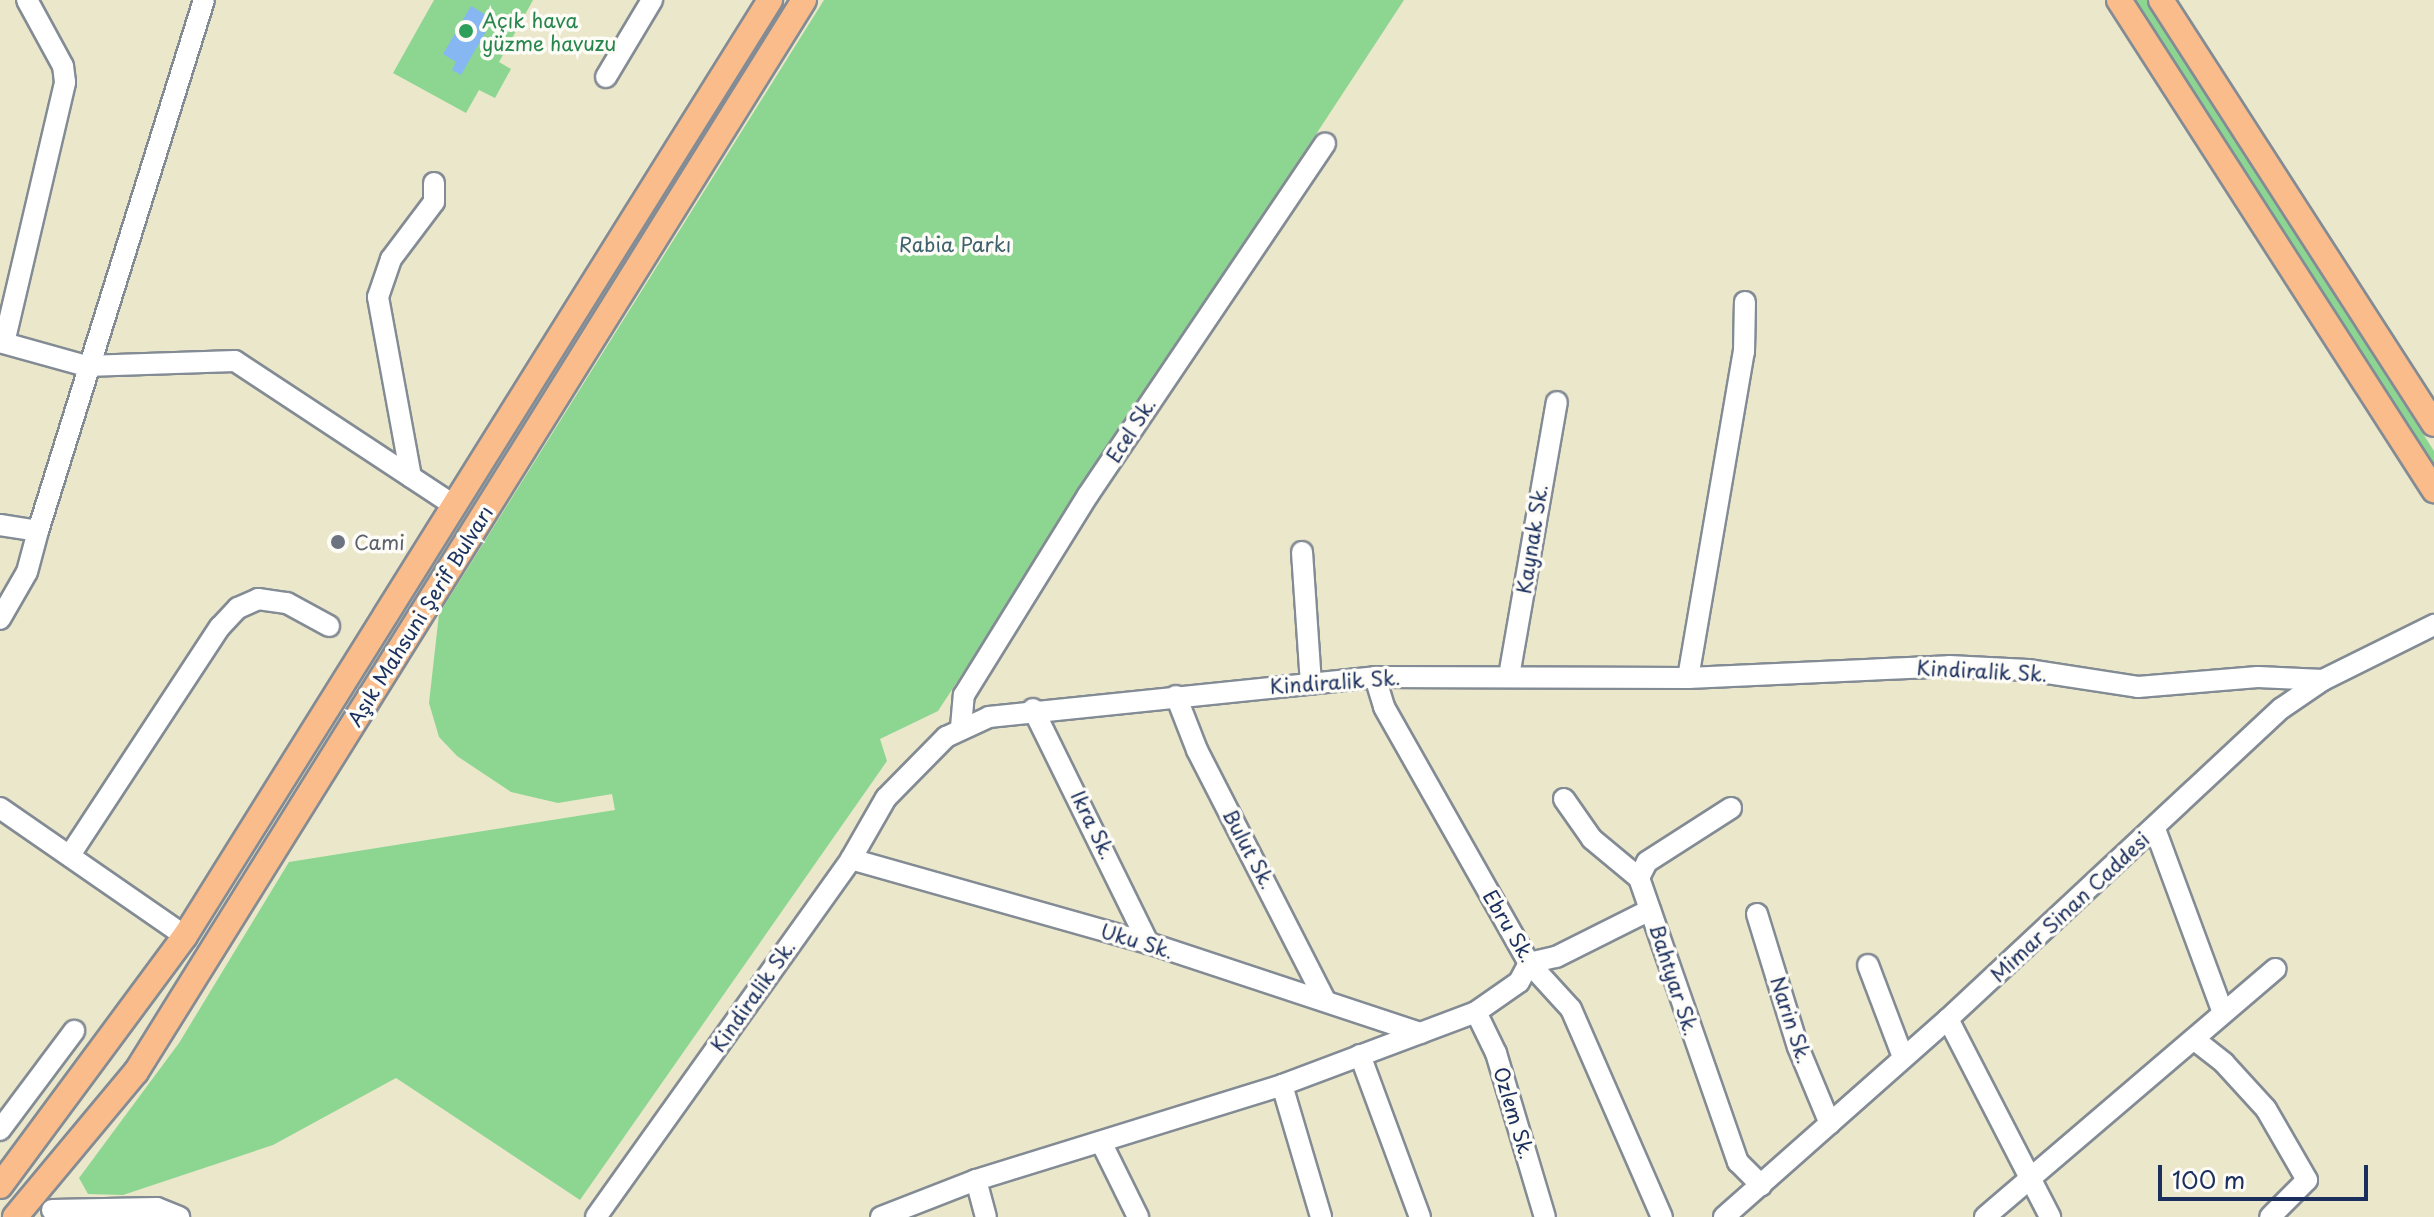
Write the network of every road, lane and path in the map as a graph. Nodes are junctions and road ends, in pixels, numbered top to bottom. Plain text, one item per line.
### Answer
1 (27, 0) edge
2 (204, 0) edge
3 (652, 0) edge
4 (770, 0) edge
5 (804, 0) edge
6 (2119, 0) edge
7 (2161, 0) edge
8 (606, 77) dead end
9 (1325, 144) dead end
10 (434, 183) dead end
11 (1745, 302) dead end
12 (2, 342) edge
13 (86, 366) junction
14 (1557, 402) dead end
15 (2434, 424) edge
16 (411, 477) junction
17 (2434, 490) edge
18 (453, 505) junction
19 (0, 525) edge
20 (38, 531) junction
21 (1302, 552) dead end
22 (0, 619) edge
23 (2434, 625) edge
24 (329, 626) dead end
25 (1509, 676) junction
26 (1375, 677) junction
27 (1688, 678) junction
28 (2323, 680) junction
29 (1311, 683) junction
30 (1176, 696) junction
31 (1033, 709) junction
32 (961, 727) junction
33 (1564, 799) dead end
34 (0, 808) edge
35 (1731, 808) dead end
36 (2155, 829) junction
37 (70, 855) junction
38 (851, 859) junction
39 (1639, 878) junction
40 (1650, 910) junction
41 (1757, 914) dead end
42 (185, 936) junction
43 (1148, 943) junction
44 (1529, 963) junction
45 (1868, 965) dead end
46 (2275, 969) dead end
47 (1325, 1000) junction
48 (1476, 1012) junction
49 (2223, 1013) junction
50 (1948, 1019) junction
51 (74, 1031) dead end
52 (1420, 1033) junction
53 (2195, 1040) junction
54 (1360, 1055) junction
55 (1903, 1057) junction
56 (1282, 1085) junction
57 (1830, 1124) junction
58 (0, 1130) edge
59 (1101, 1142) junction
60 (2030, 1177) junction
61 (6, 1179) edge
62 (976, 1180) junction
63 (1761, 1185) junction
64 (49, 1206) edge
65 (117, 1214) edge
66 (600, 1214) edge
67 (884, 1216) edge
68 (15, 1217) edge
69 (179, 1217) edge
70 (986, 1217) edge
71 (1138, 1217) edge
72 (1321, 1217) edge
73 (1420, 1217) edge
74 (1545, 1217) edge
75 (1662, 1217) edge
76 (1724, 1217) edge
77 (1985, 1217) edge
78 (2050, 1217) edge
79 (2270, 1217) edge

1 - 12 street
2 - 13 street
3 - 8 street
4 - 18 main road, Aşık Mahsuni Şerif Bulvarı
5 - 64 main road, Aşık Mahsuni Şerif Bulvarı
6 - 17 main road
7 - 15 main road
9 - 32 street, Ecel Sk.
10 - 16 street
11 - 27 street
12 - 13 street
13 - 16 street
13 - 20 street
14 - 25 street, Kaynak Sk.
16 - 18 street
18 - 42 main road, Aşık Mahsuni Şerif Bulvarı
19 - 20 street
20 - 22 street
21 - 29 street
23 - 28 street, Mimar Sinan Caddesi
24 - 37 street
25 - 26 street, Kindiralik Sk.
25 - 27 street, Kindiralik Sk.
26 - 29 street, Kindiralik Sk.
26 - 44 street, Ebru Sk.
27 - 28 street, Kindiralik Sk.
28 - 36 street, Mimar Sinan Caddesi
29 - 30 street, Kindiralik Sk.
30 - 31 street, Kindiralik Sk.
30 - 47 street, Bulut Sk.
31 - 32 street, Kindiralik Sk.
31 - 43 street, Ikra Sk.
32 - 38 street, Kindiralik Sk.
33 - 39 street
34 - 37 street
35 - 39 street
36 - 49 street
36 - 50 street, Mimar Sinan Caddesi
37 - 42 street
38 - 43 street, Uku Sk.
38 - 66 street, Kindiralik Sk.
39 - 40 street, Bahtyar Sk.
40 - 44 street
40 - 63 street, Bahtyar Sk.
41 - 57 street, Narin Sk.
42 - 61 main road, Aşık Mahsuni Şerif Bulvarı
43 - 47 street, Uku Sk.
44 - 48 street
44 - 75 street, Ebru Sk.
45 - 55 street
46 - 49 street
47 - 52 street, Uku Sk.
48 - 52 street
48 - 74 street, Ozlem Sk.
49 - 53 street
50 - 55 street, Mimar Sinan Caddesi
50 - 60 street
51 - 58 street
52 - 54 street
53 - 60 street
53 - 79 street
54 - 56 street
54 - 73 street
55 - 57 street, Mimar Sinan Caddesi
56 - 59 street
56 - 72 street
57 - 63 street, Mimar Sinan Caddesi
59 - 62 street
59 - 71 street
60 - 77 street
60 - 78 street
61 - 64 street
62 - 67 street
62 - 70 street
63 - 76 street, Mimar Sinan Caddesi
64 - 65 street
64 - 68 main road, Aşık Mahsuni Şerif Bulvarı
65 - 69 street

